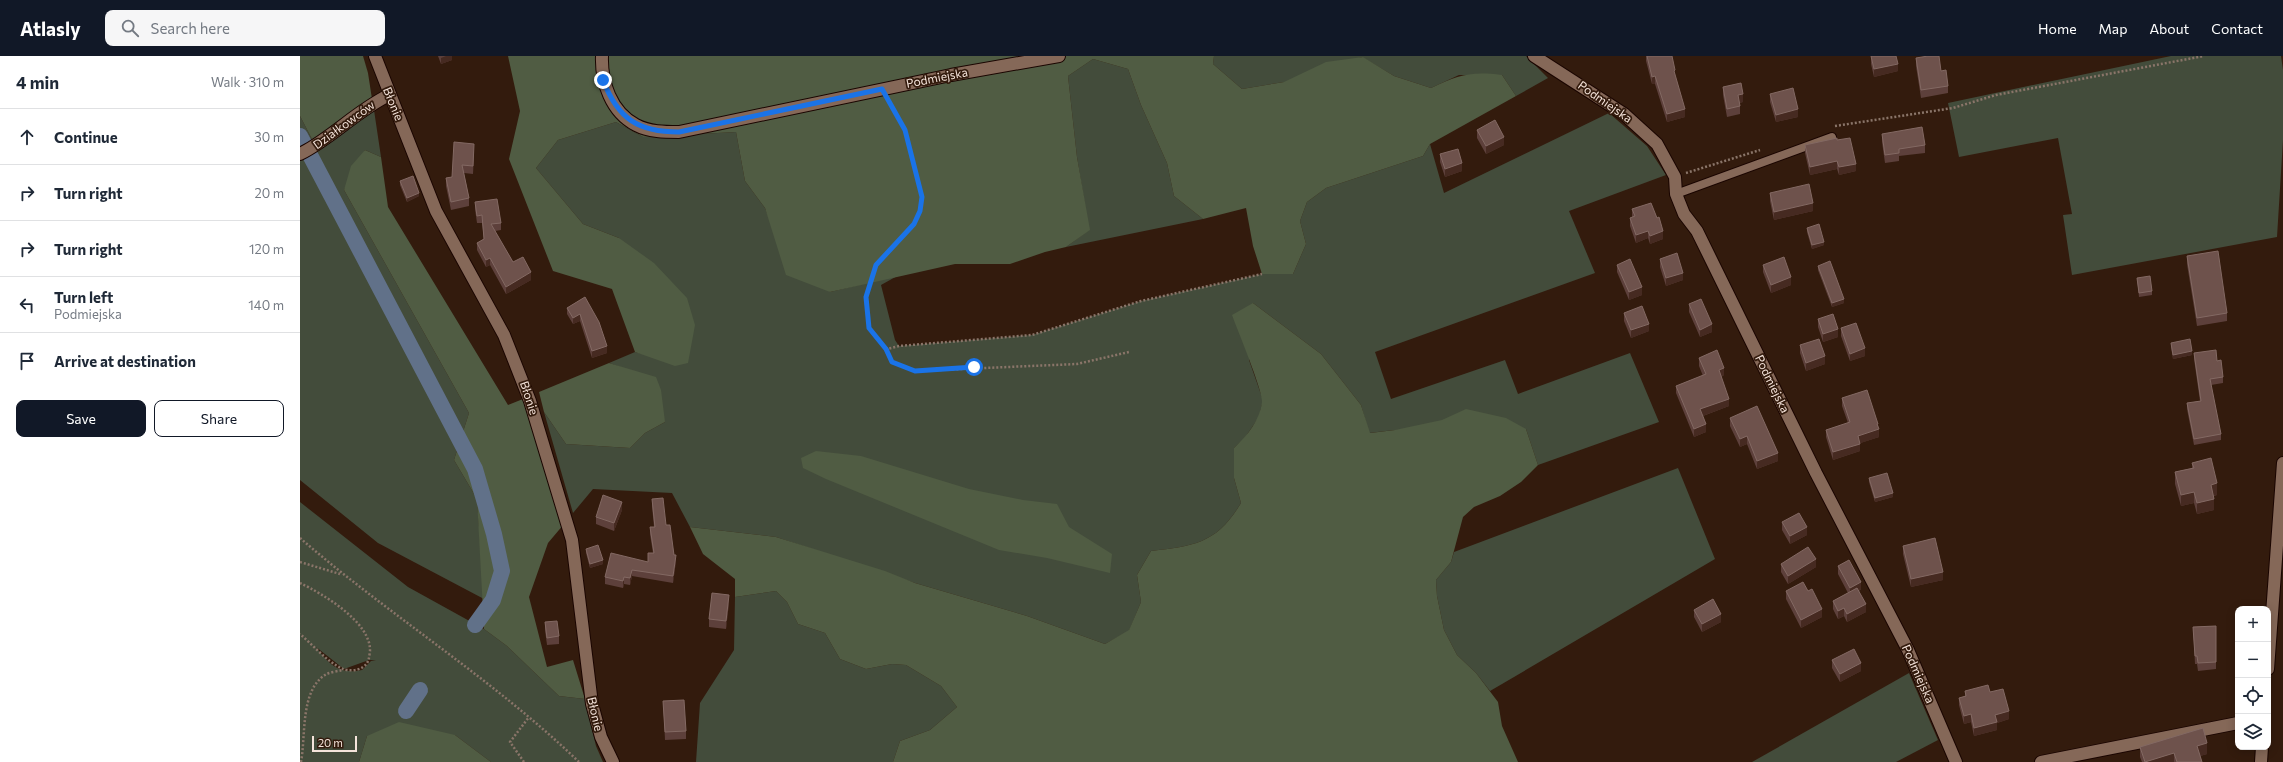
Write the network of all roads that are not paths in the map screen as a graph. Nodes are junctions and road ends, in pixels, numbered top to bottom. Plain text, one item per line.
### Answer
1 (375, 56) edge
2 (602, 56) edge
3 (1059, 56) edge
4 (1534, 56) edge
5 (389, 95) junction
6 (1832, 137) dead end
7 (300, 154) edge
8 (1676, 194) junction
9 (2283, 463) edge
10 (2270, 642) edge
11 (2235, 724) edge
12 (2262, 750) edge
13 (613, 762) edge
14 (1956, 762) edge
15 (2041, 762) edge
16 (2261, 762) edge

1 - 5 street, Błonie
2 - 3 street, Podmiejska
4 - 8 street, Podmiejska
5 - 7 street, Działkowców
5 - 13 street, Błonie
6 - 8 lane
8 - 14 street, Podmiejska
9 - 10 street
11 - 15 street
12 - 16 street

